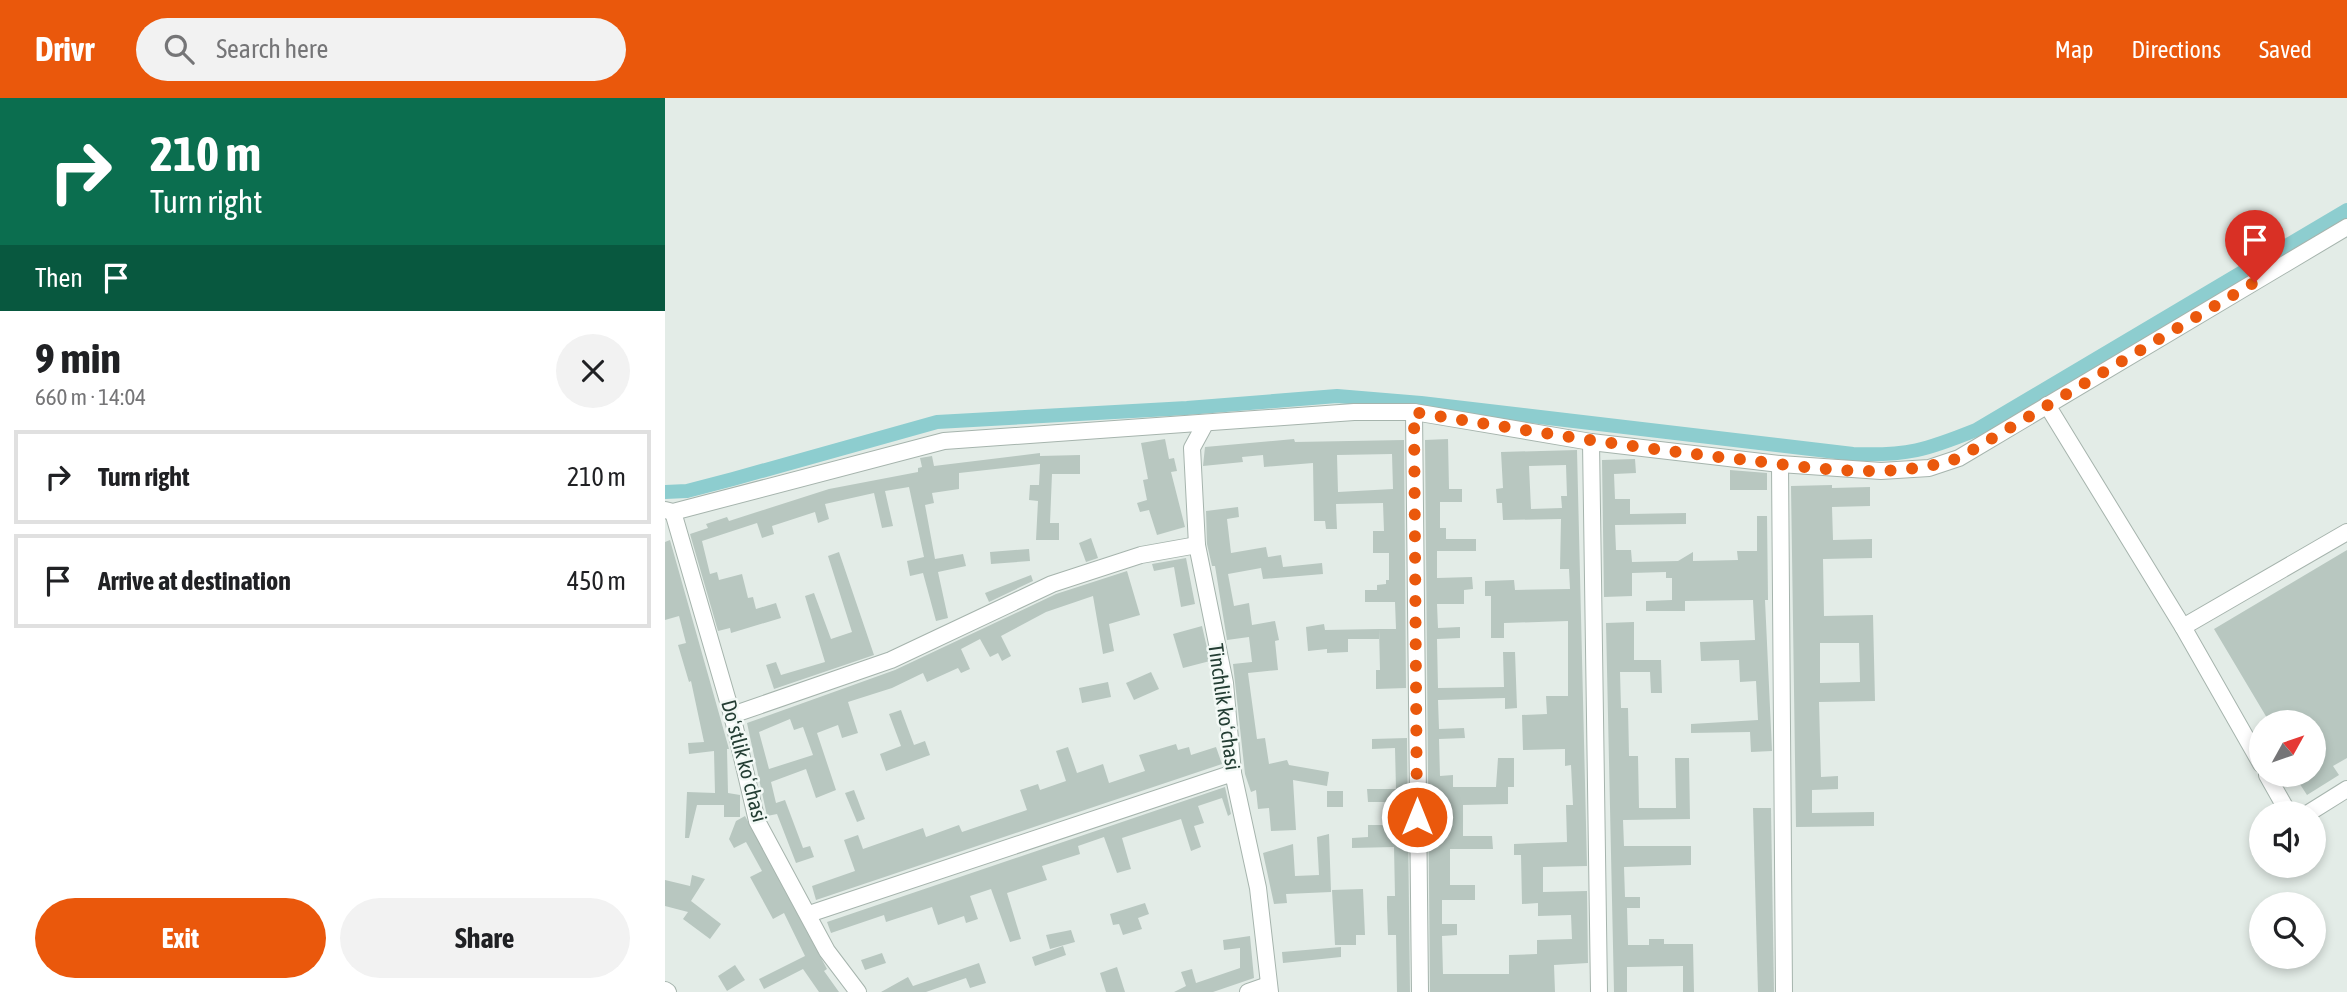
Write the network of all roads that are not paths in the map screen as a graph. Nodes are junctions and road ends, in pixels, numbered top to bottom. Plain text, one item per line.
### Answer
1 (2347, 227) edge
2 (2047, 405) junction
3 (1414, 412) junction
4 (1205, 424) junction
5 (1591, 442) junction
6 (1780, 464) junction
7 (669, 511) edge
8 (2347, 532) edge
9 (1197, 545) junction
10 (2183, 627) junction
11 (732, 715) junction
12 (2249, 743) edge
13 (1233, 773) junction
14 (2347, 789) edge
15 (2326, 802) edge
16 (809, 914) junction
17 (1269, 988) edge
18 (858, 992) edge
19 (1248, 992) edge
20 (1420, 992) edge
21 (1599, 992) edge
22 (1784, 992) edge

1 - 2 street
2 - 6 street
2 - 10 street
3 - 4 street
3 - 5 street
3 - 20 street
4 - 7 street
4 - 9 street, Tinchlik koʻchasi
5 - 6 street
5 - 21 street
6 - 22 street
7 - 11 street, Doʻstlik koʻchasi
8 - 10 street
9 - 11 street
9 - 13 street, Tinchlik koʻchasi
10 - 12 street
11 - 16 street, Doʻstlik koʻchasi
13 - 16 street
13 - 17 street, Tinchlik koʻchasi
14 - 15 street
16 - 18 street, Doʻstlik koʻchasi
17 - 19 street

